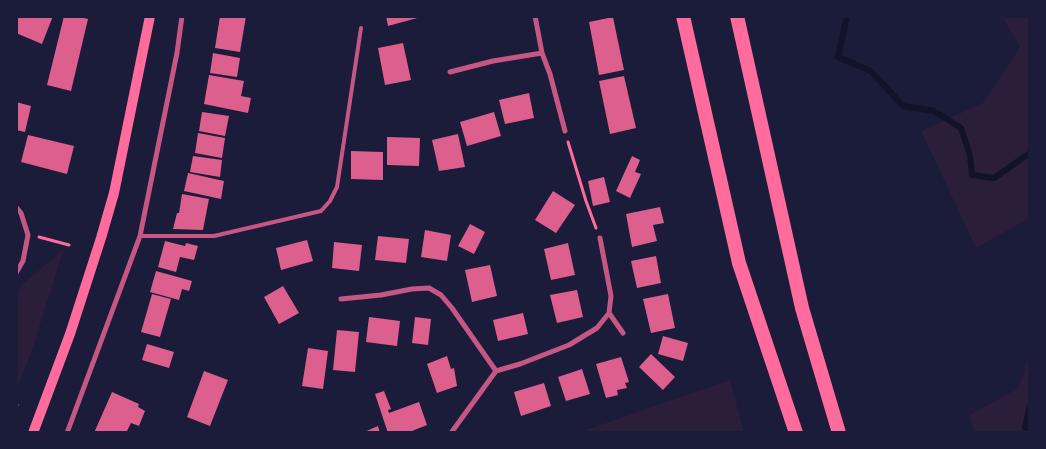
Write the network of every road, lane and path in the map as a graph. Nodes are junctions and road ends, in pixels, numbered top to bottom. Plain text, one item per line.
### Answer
1 (150, 16) edge
2 (182, 16) edge
3 (534, 16) edge
4 (682, 16) edge
5 (737, 16) edge
6 (361, 28) dead end
7 (542, 53) junction
8 (450, 72) dead end
9 (565, 131) joint
10 (16, 208) edge
11 (28, 234) junction
12 (140, 236) junction
13 (600, 238) joint
14 (69, 245) dead end
15 (16, 273) edge
16 (341, 299) dead end
17 (609, 313) junction
18 (623, 332) dead end
19 (496, 371) junction
20 (33, 433) edge
21 (67, 433) edge
22 (452, 433) edge
23 (796, 433) edge
24 (839, 433) edge

1 - 20 main road
2 - 12 street
3 - 7 street
4 - 23 highway
5 - 24 highway
6 - 12 lane
7 - 8 street
7 - 9 street
9 - 13 path
10 - 11 street
11 - 14 path
11 - 15 street
12 - 21 street
13 - 17 street
16 - 19 street
17 - 18 street
17 - 19 street
19 - 22 street

